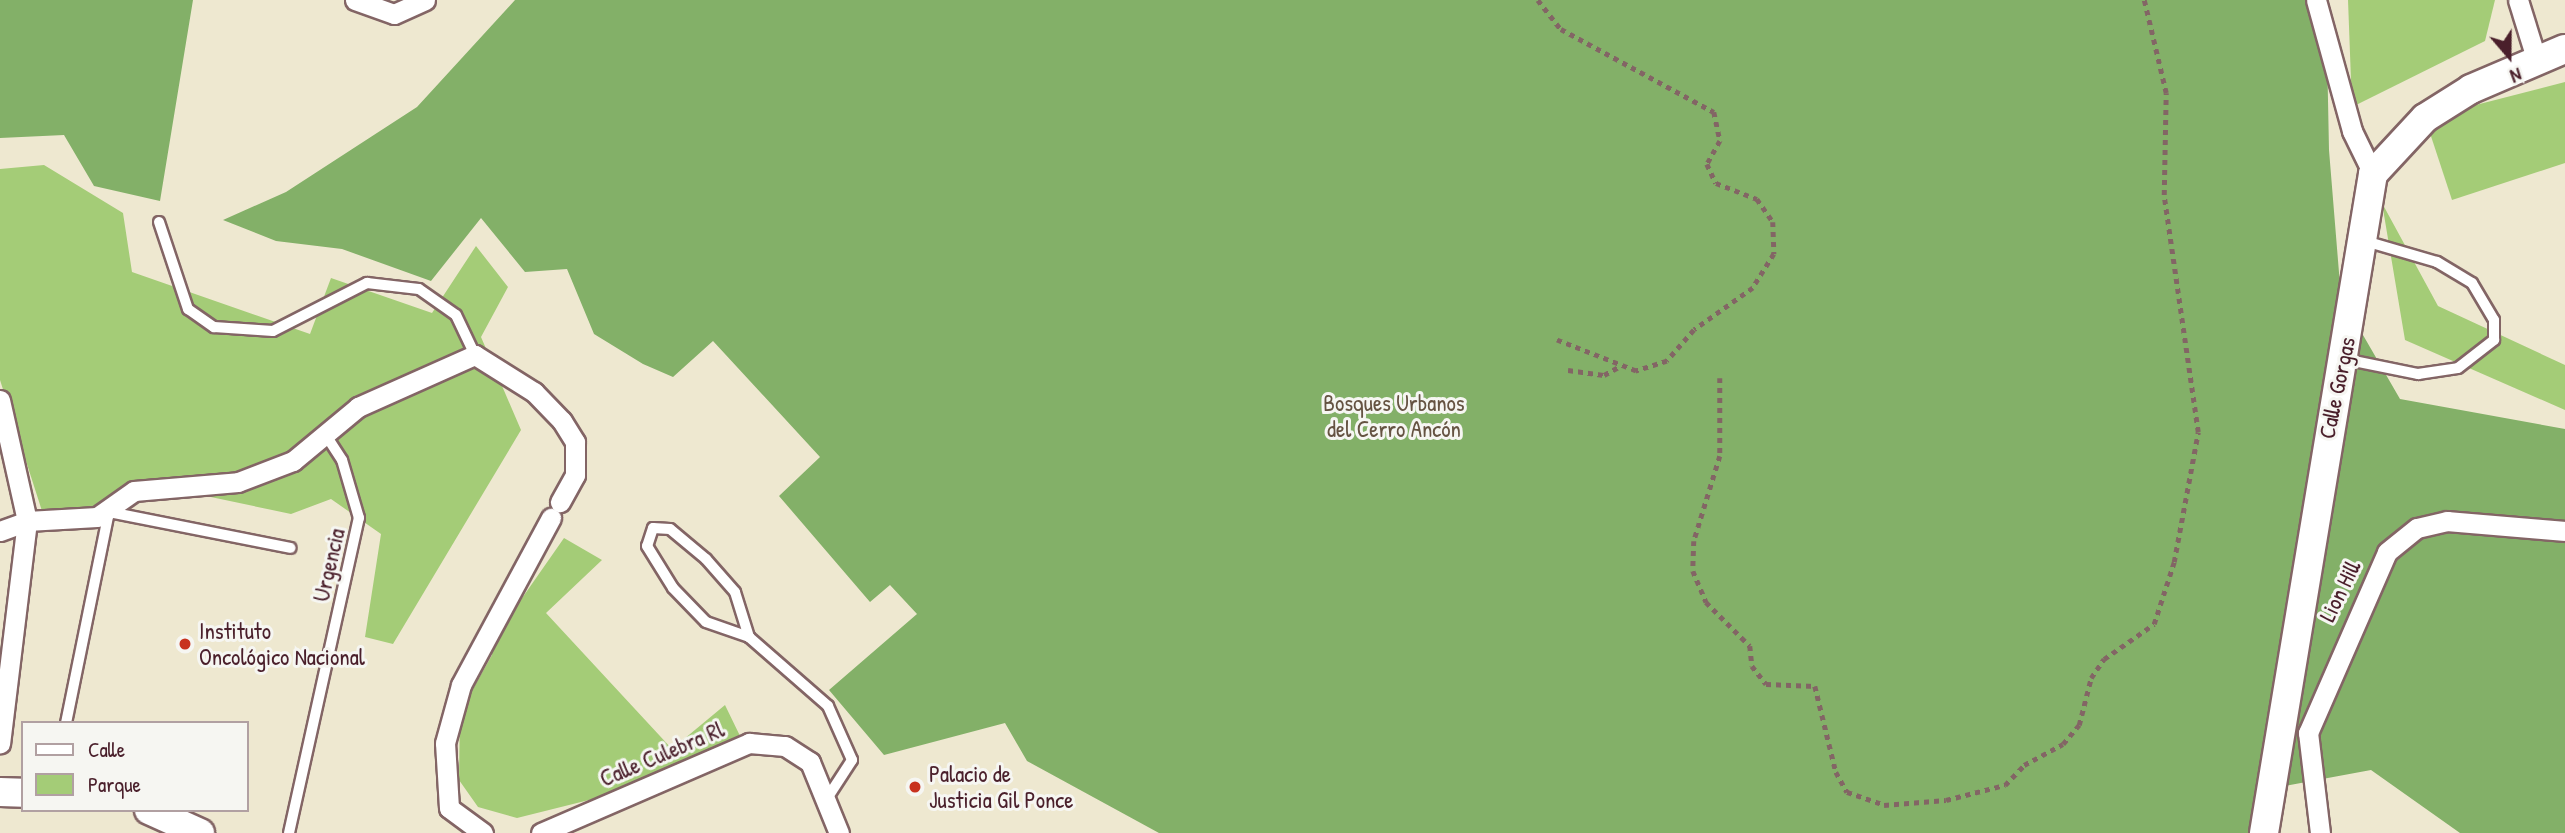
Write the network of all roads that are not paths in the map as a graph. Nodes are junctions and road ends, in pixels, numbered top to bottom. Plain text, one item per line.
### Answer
1 (355, 0) edge
2 (425, 0) edge
3 (2316, 0) edge
4 (2518, 0) edge
5 (2565, 49) edge
6 (2536, 58) junction
7 (2373, 174) junction
8 (159, 222) dead end
9 (2362, 241) junction
10 (475, 355) junction
11 (2343, 359) junction
12 (0, 400) edge
13 (325, 434) junction
14 (109, 512) junction
15 (27, 521) junction
16 (0, 531) edge
17 (2565, 531) edge
18 (290, 548) dead end
19 (749, 637) junction
20 (66, 721) edge
21 (0, 743) edge
22 (0, 792) edge
23 (21, 793) edge
24 (825, 802) junction
25 (153, 812) edge
26 (200, 833) edge
27 (289, 833) edge
28 (483, 833) edge
29 (541, 833) edge
30 (838, 833) edge
31 (2264, 833) edge
32 (2320, 833) edge

1 - 2 street
3 - 7 street
4 - 6 street
5 - 6 street
6 - 7 street
7 - 9 street, Calle Gorgas
8 - 10 lane
9 - 11 street, Calle Gorgas
9 - 11 lane
10 - 13 street
10 - 28 street
11 - 31 street, Calle Gorgas
12 - 15 street
13 - 14 street
13 - 27 lane, Urgencia
14 - 15 street
14 - 18 lane
14 - 20 lane
15 - 16 street
15 - 21 street
17 - 32 street, Lion Hill
19 - 19 lane
19 - 24 lane
22 - 23 street
24 - 29 street, Calle Culebra Rl
24 - 30 street, Calle Culebra Rl
25 - 26 street

